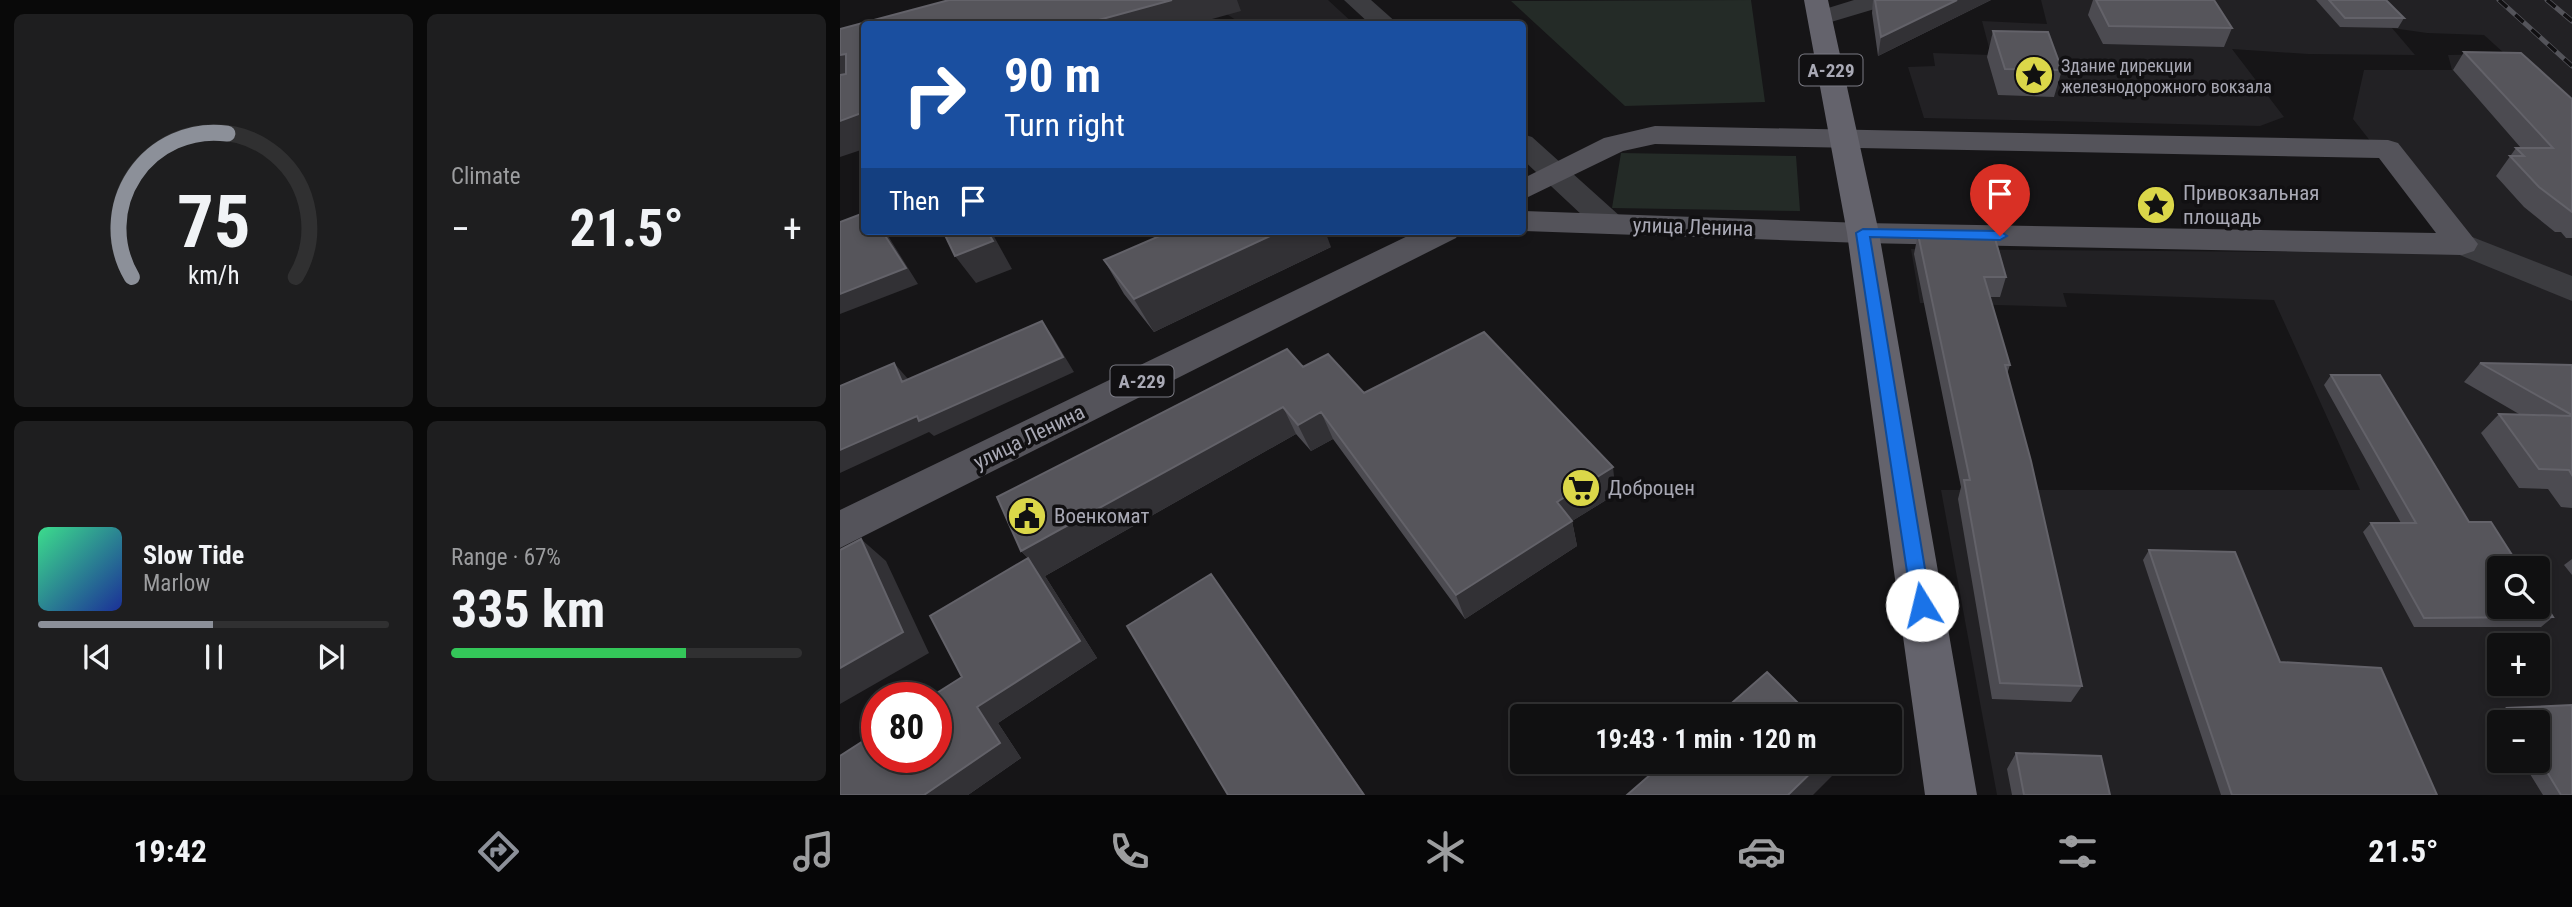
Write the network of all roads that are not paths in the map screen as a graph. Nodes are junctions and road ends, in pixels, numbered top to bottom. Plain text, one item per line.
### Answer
1 (1356, 0) edge
2 (1879, 0) edge
3 (1818, 9) edge
4 (1381, 21) edge
5 (1846, 139) junction
6 (1526, 146) edge
7 (1558, 173) junction
8 (1526, 189) edge
9 (1526, 221) edge
10 (1610, 224) junction
11 (1863, 233) junction
12 (1436, 235) edge
13 (2462, 244) junction
14 (2572, 289) edge
15 (840, 530) edge
16 (1942, 786) edge

1 - 4 street
2 - 3 street
3 - 5 highway, А-229
5 - 7 main road
5 - 11 highway, А-229
5 - 13 main road
6 - 7 street
7 - 8 main road
7 - 10 street
9 - 10 main road, улица Ленина
10 - 11 main road, улица Ленина
11 - 13 main road, улица Ленина
11 - 16 highway
12 - 15 main road, улица Ленина / А-229
13 - 14 street

